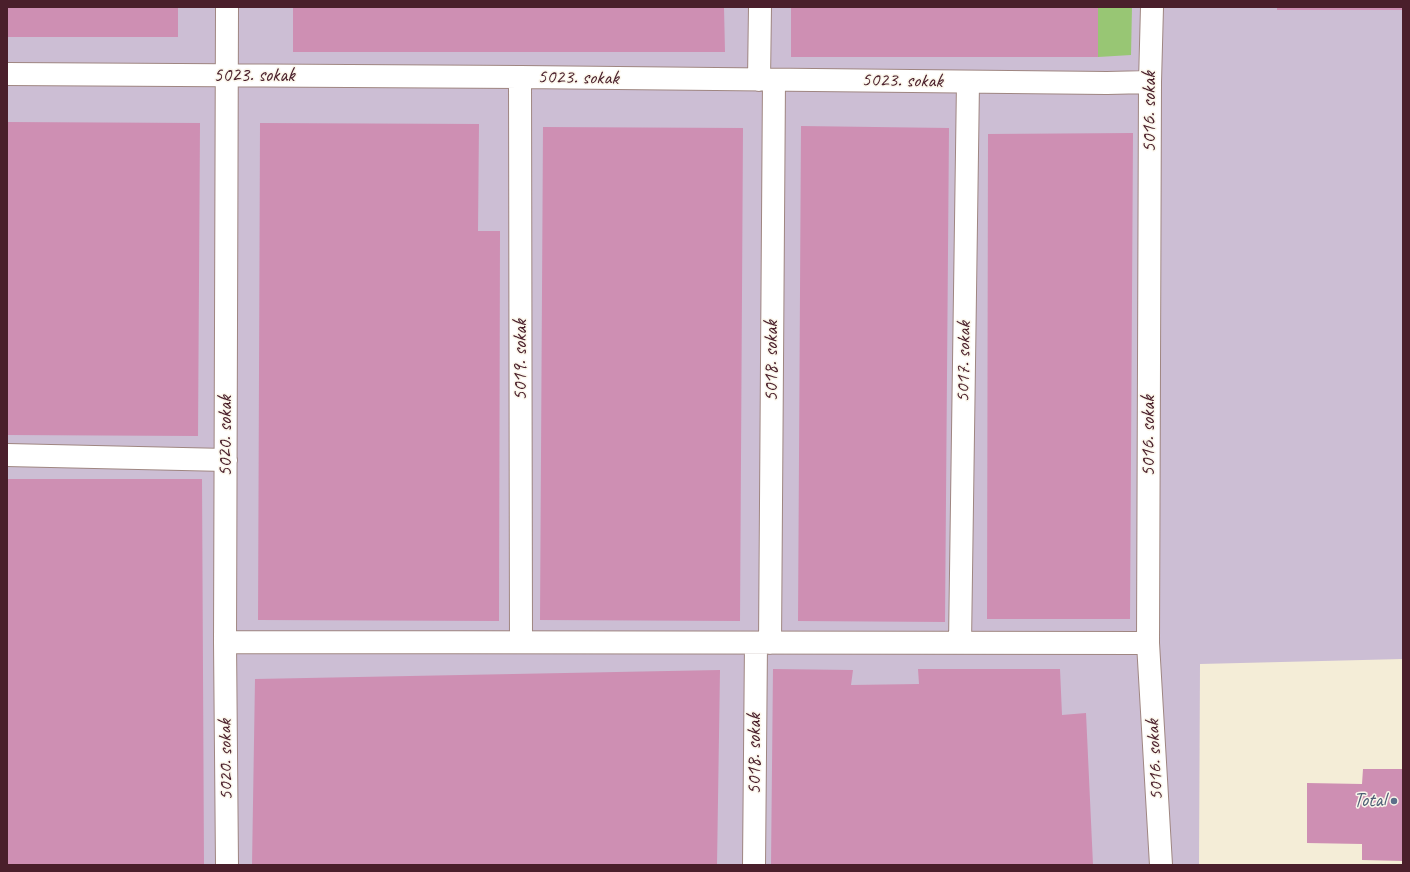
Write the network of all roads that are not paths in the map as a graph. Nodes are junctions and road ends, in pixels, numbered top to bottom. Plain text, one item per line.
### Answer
1 (227, 7) edge
2 (760, 7) edge
3 (1152, 7) edge
4 (7, 74) edge
5 (227, 76) junction
6 (520, 77) junction
7 (766, 80) junction
8 (968, 82) junction
9 (1150, 82) junction
10 (7, 456) edge
11 (226, 460) junction
12 (225, 642) junction
13 (521, 642) junction
14 (763, 643) junction
15 (960, 643) junction
16 (1148, 643) junction
17 (227, 865) edge
18 (754, 865) edge
19 (1161, 865) edge

1 - 5 street, 5020. sokak
2 - 7 street, 5018. sokak
3 - 9 street, 5016. sokak
4 - 5 street, 5023. sokak
5 - 6 street, 5023. sokak
5 - 11 street, 5020. sokak
6 - 7 street, 5023. sokak
6 - 13 street, 5019. sokak
7 - 8 street, 5023. sokak
7 - 14 street, 5018. sokak
8 - 9 street, 5023. sokak
8 - 15 street, 5017. sokak
9 - 16 street, 5016. sokak
10 - 11 street
11 - 12 street, 5020. sokak
12 - 13 street
12 - 17 street, 5020. sokak
13 - 14 street
14 - 15 street
14 - 18 street, 5018. sokak
15 - 16 street
16 - 19 street, 5016. sokak

